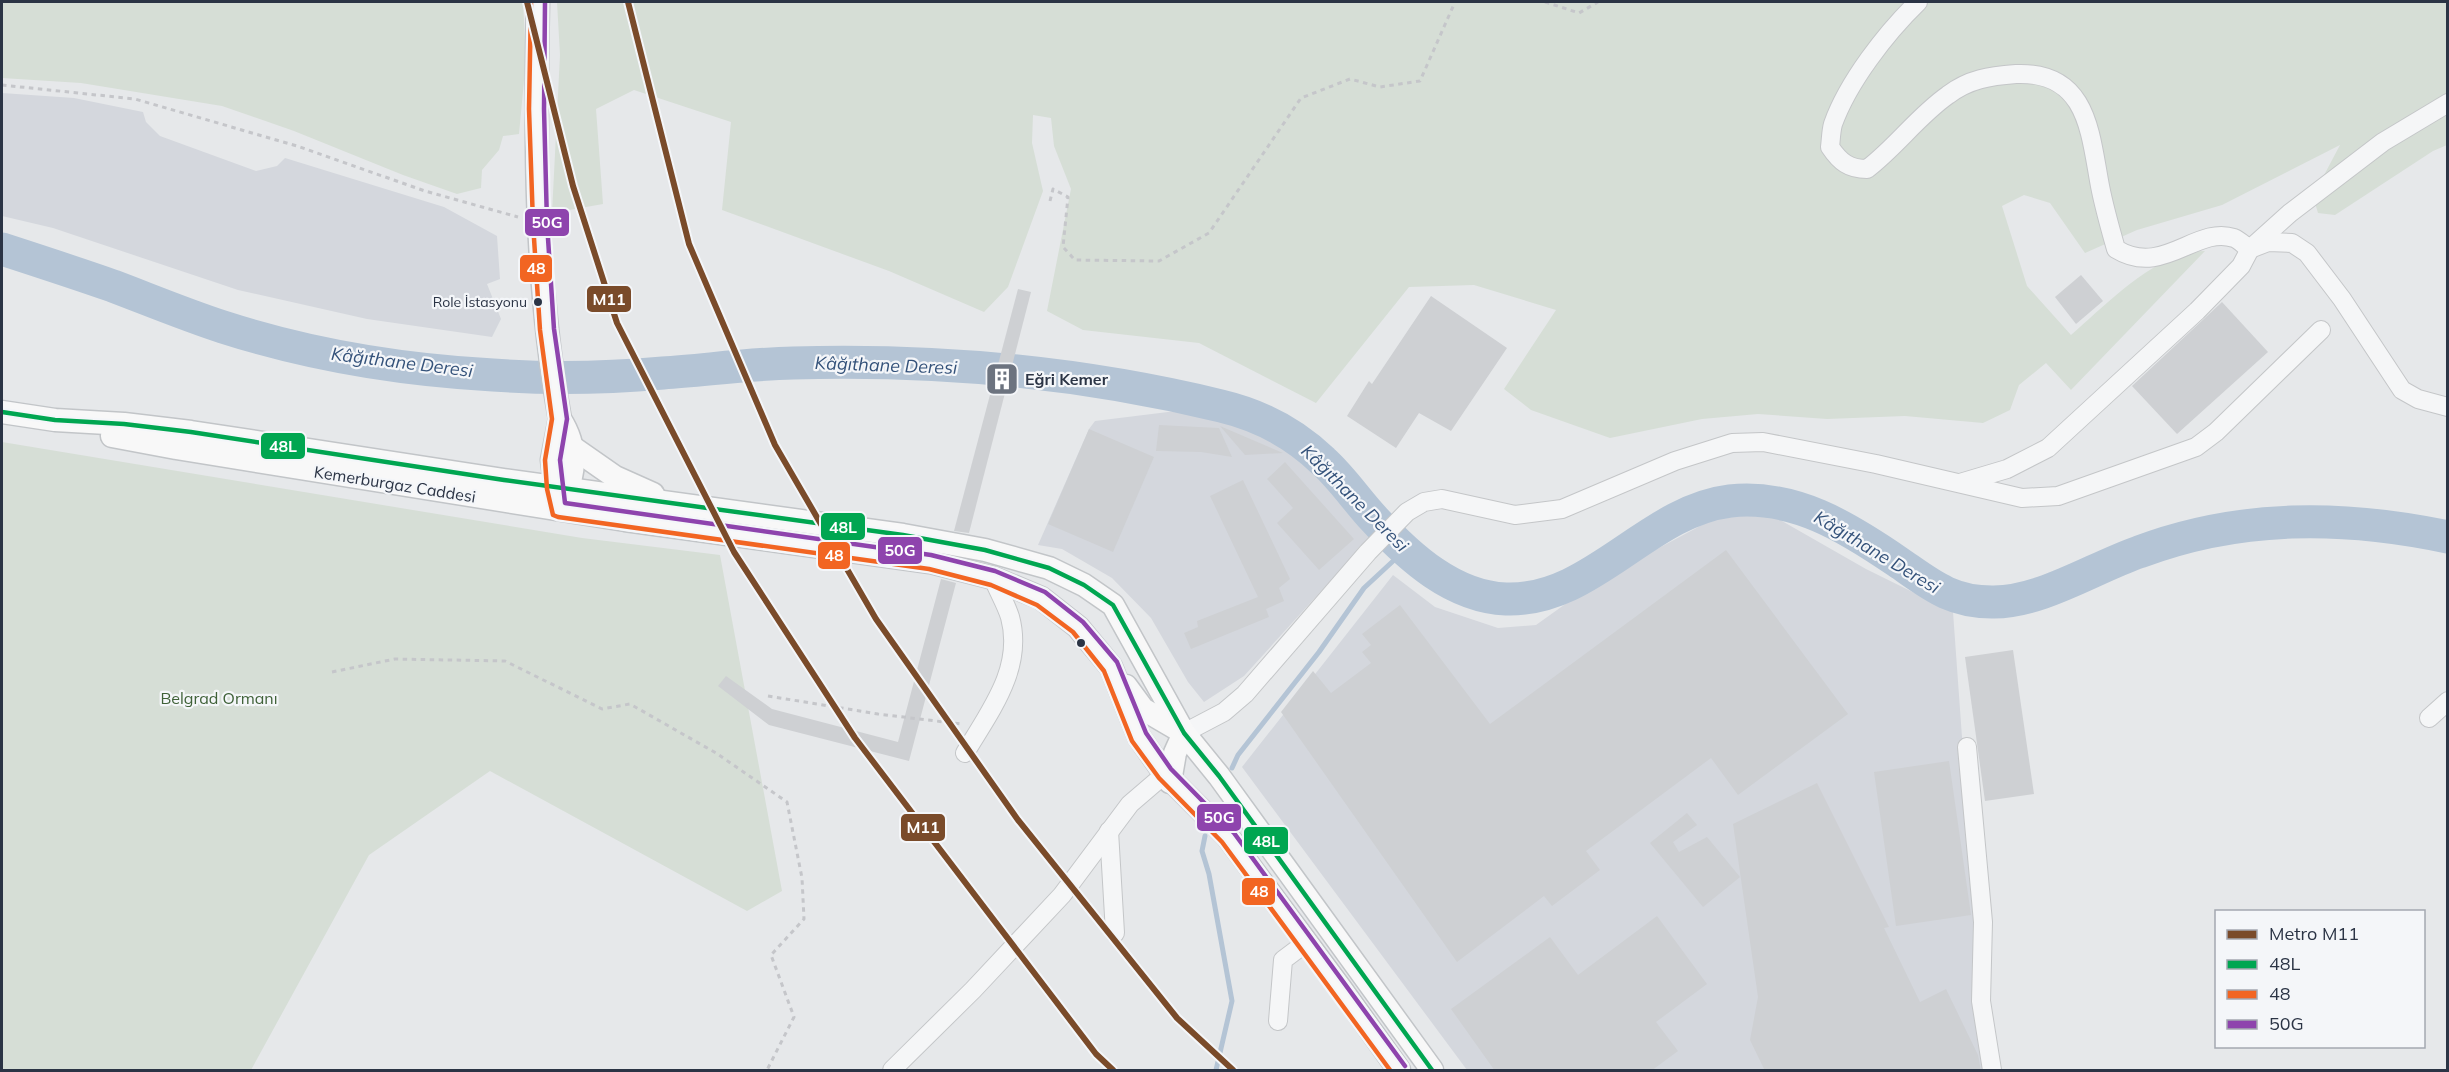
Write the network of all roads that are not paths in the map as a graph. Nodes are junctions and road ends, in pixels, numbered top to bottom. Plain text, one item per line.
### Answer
1 (538, 2) edge
2 (1918, 2) edge
3 (2448, 103) edge
4 (2250, 249) junction
5 (2321, 330) dead end
6 (2448, 407) edge
7 (2, 412) edge
8 (55, 420) junction
9 (562, 448) junction
10 (504, 480) junction
11 (1960, 483) junction
12 (560, 495) junction
13 (680, 505) junction
14 (993, 578) junction
15 (1111, 667) junction
16 (2448, 701) edge
17 (2429, 718) dead end
18 (1184, 733) junction
19 (1967, 747) dead end
20 (965, 753) dead end
21 (1168, 778) junction
22 (1109, 831) junction
23 (1115, 933) dead end
24 (1307, 942) junction
25 (1278, 1021) dead end
26 (892, 1071) edge
27 (1399, 1071) edge
28 (1432, 1071) edge
29 (1992, 1071) edge

1 - 9 main road
2 - 4 street
3 - 4 street
4 - 6 street
4 - 11 street
5 - 11 street
7 - 8 main road, Kemerburgaz Caddesi
8 - 10 main road, Kemerburgaz Caddesi
8 - 12 main road, Kemerburgaz Caddesi
9 - 10 main road
9 - 12 main road
9 - 13 main road
10 - 12 main road, Kemerburgaz Caddesi
11 - 18 street
12 - 13 main road
12 - 14 main road
13 - 18 main road
14 - 15 main road
14 - 20 street
15 - 18 main road
15 - 21 main road
16 - 17 street
18 - 21 main road
18 - 28 main road
19 - 29 street
21 - 22 street
21 - 24 main road
22 - 23 street
22 - 26 street
24 - 25 street
24 - 27 main road

